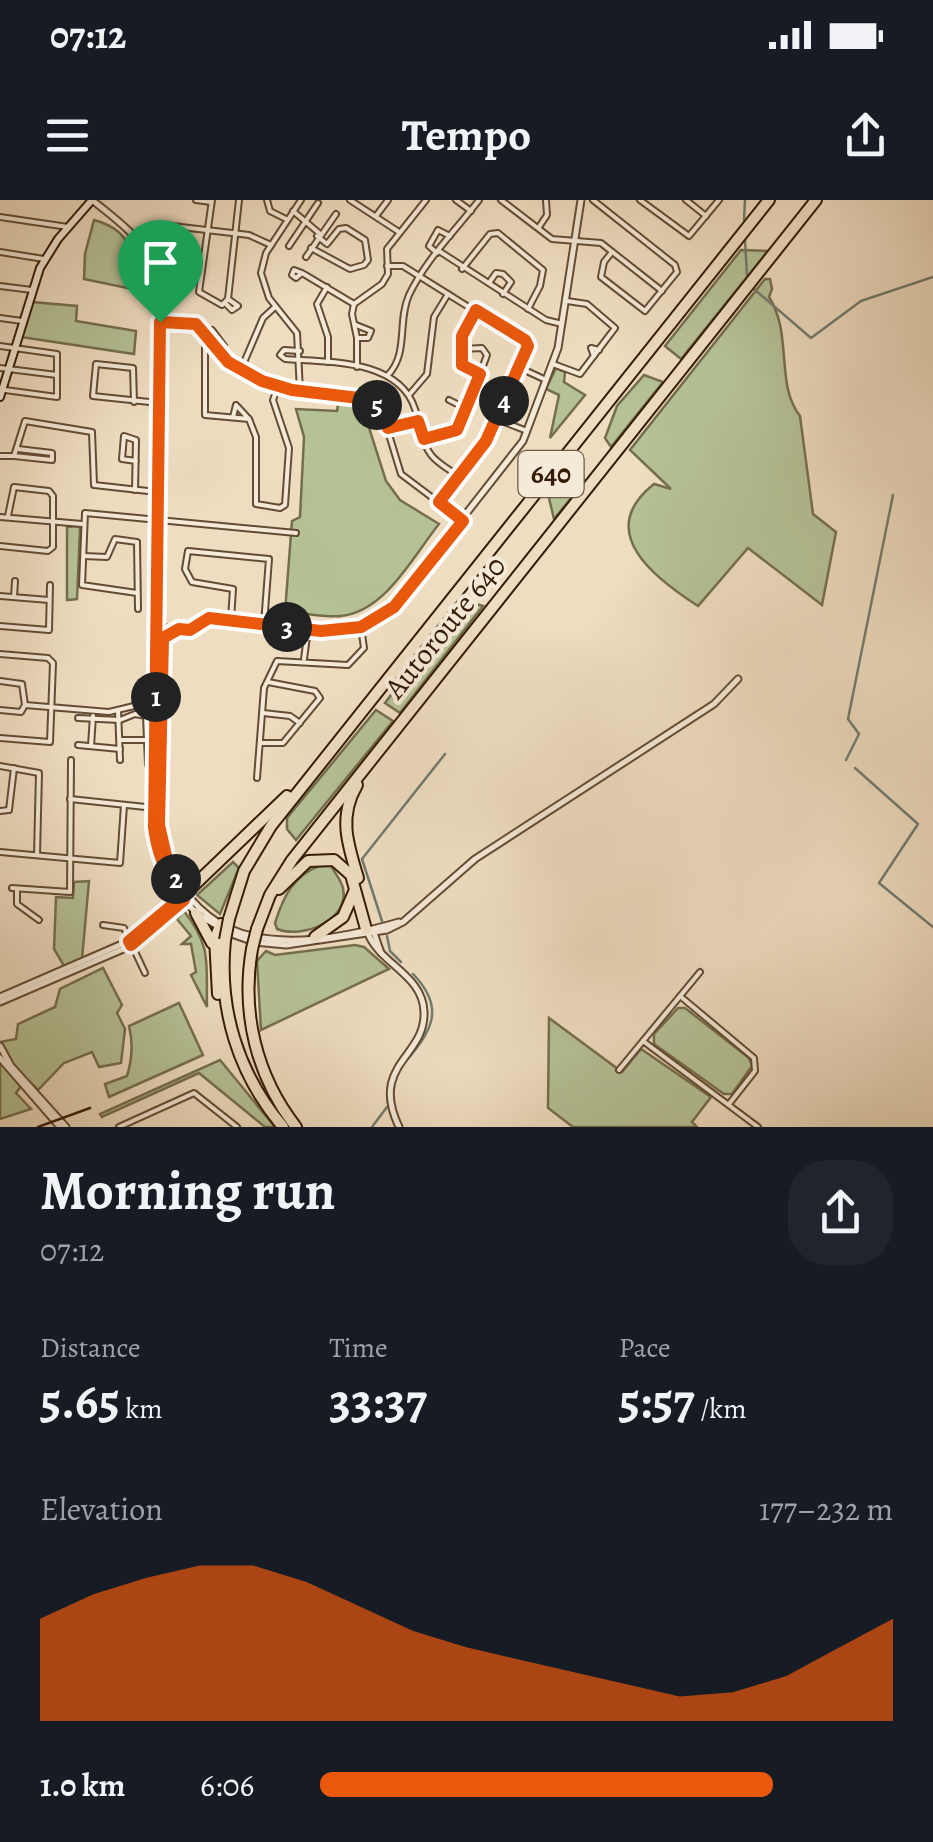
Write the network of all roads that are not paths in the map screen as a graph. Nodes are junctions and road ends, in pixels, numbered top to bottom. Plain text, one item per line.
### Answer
1 (92, 200) edge
2 (196, 200) edge
3 (239, 200) edge
4 (267, 200) edge
5 (301, 200) edge
6 (350, 200) edge
7 (388, 200) edge
8 (426, 200) edge
9 (456, 200) edge
10 (480, 200) edge
11 (501, 200) edge
12 (546, 200) edge
13 (581, 200) edge
14 (593, 200) edge
15 (640, 200) edge
16 (686, 200) edge
17 (719, 200) edge
18 (769, 200) edge
19 (816, 200) edge
20 (211, 201) edge
21 (318, 203) dead end
22 (470, 211) junction
23 (336, 214) dead end
24 (289, 215) junction
25 (376, 216) junction
26 (706, 216) junction
27 (0, 217) edge
28 (302, 222) junction
29 (68, 227) junction
30 (538, 229) junction
31 (207, 230) junction
32 (400, 232) junction
33 (235, 233) junction
34 (318, 235) junction
35 (450, 236) junction
36 (574, 240) junction
37 (142, 242) junction
38 (327, 244) junction
39 (271, 245) junction
40 (289, 246) dead end
41 (311, 248) junction
42 (0, 252) edge
43 (438, 252) junction
44 (612, 252) junction
45 (306, 256) dead end
46 (326, 256) junction
47 (45, 260) junction
48 (387, 266) junction
49 (462, 269) junction
50 (302, 272) dead end
51 (420, 276) junction
52 (488, 285) junction
53 (0, 286) edge
54 (326, 287) junction
55 (32, 290) junction
56 (662, 291) junction
57 (448, 294) junction
58 (504, 294) junction
59 (567, 300) junction
60 (354, 304) junction
61 (276, 307) junction
62 (528, 309) junction
63 (476, 310) junction
64 (0, 318) edge
65 (22, 321) junction
66 (160, 322) junction
67 (562, 324) junction
68 (355, 325) junction
69 (208, 336) junction
70 (358, 338) junction
71 (0, 346) edge
72 (14, 348) junction
73 (462, 348) junction
74 (220, 351) junction
75 (300, 352) junction
76 (300, 360) junction
77 (328, 363) junction
78 (552, 364) junction
79 (517, 366) junction
80 (357, 367) junction
81 (4, 369) edge
82 (241, 369) junction
83 (480, 374) junction
84 (57, 375) junction
85 (388, 376) junction
86 (546, 380) junction
87 (277, 388) junction
88 (300, 391) junction
89 (1, 392) edge
90 (409, 395) junction
91 (449, 400) dead end
92 (134, 402) junction
93 (159, 404) junction
94 (467, 409) junction
95 (233, 417) junction
96 (249, 419) junction
97 (497, 420) junction
98 (418, 421) junction
99 (388, 428) junction
100 (527, 431) junction
101 (424, 439) junction
102 (16, 448) junction
103 (0, 456) edge
104 (14, 456) junction
105 (136, 462) junction
106 (459, 476) junction
107 (135, 490) junction
108 (158, 492) junction
109 (439, 502) junction
110 (8, 516) junction
111 (0, 517) edge
112 (158, 518) junction
113 (53, 521) junction
114 (463, 521) junction
115 (82, 524) junction
116 (296, 533) dead end
117 (0, 546) edge
118 (82, 556) junction
119 (15, 582) dead end
120 (50, 585) dead end
121 (137, 593) junction
122 (0, 596) edge
123 (14, 598) junction
124 (49, 600) junction
125 (138, 609) dead end
126 (231, 620) junction
127 (264, 624) junction
128 (0, 626) edge
129 (158, 627) junction
130 (361, 627) junction
131 (308, 629) junction
132 (182, 630) junction
133 (160, 644) junction
134 (0, 654) edge
135 (304, 660) junction
136 (738, 679) dead end
137 (0, 681) edge
138 (268, 682) junction
139 (25, 705) junction
140 (52, 706) junction
141 (158, 708) junction
142 (0, 710) edge
143 (94, 710) junction
144 (118, 710) junction
145 (262, 713) junction
146 (78, 718) dead end
147 (93, 718) junction
148 (120, 720) junction
149 (300, 723) junction
150 (0, 738) edge
151 (120, 740) junction
152 (148, 740) junction
153 (260, 742) junction
154 (78, 745) dead end
155 (90, 746) junction
156 (120, 749) junction
157 (375, 755) junction
158 (71, 760) dead end
159 (120, 760) dead end
160 (148, 764) dead end
161 (0, 766) edge
162 (14, 768) junction
163 (317, 768) junction
164 (257, 778) dead end
165 (70, 800) junction
166 (124, 805) junction
167 (157, 808) junction
168 (0, 811) edge
169 (0, 852) edge
170 (37, 856) junction
171 (70, 858) junction
172 (354, 886) junction
173 (185, 897) junction
174 (196, 913) junction
175 (39, 920) dead end
176 (103, 924) dead end
177 (222, 924) junction
178 (257, 930) junction
179 (370, 930) junction
180 (315, 937) junction
181 (130, 943) junction
182 (215, 960) junction
183 (700, 972) dead end
184 (144, 973) dead end
185 (680, 996) junction
186 (0, 999) edge
187 (643, 1041) junction
188 (0, 1046) edge
189 (234, 1047) junction
190 (0, 1058) edge
191 (619, 1070) dead end
192 (730, 1104) junction
193 (63, 1127) edge
194 (118, 1127) edge
195 (237, 1127) edge
196 (282, 1127) edge
197 (296, 1127) edge
198 (399, 1127) edge
199 (758, 1127) edge

1 - 29 main road
1 - 37 street
2 - 20 street
3 - 33 street
4 - 24 street
5 - 24 street
6 - 25 street
7 - 25 street
8 - 32 street
9 - 22 street
10 - 22 street
11 - 30 street
12 - 30 street
13 - 36 street
14 - 56 street
15 - 26 street
16 - 26 street
17 - 26 street
18 - 163 highway, Autoroute 640 / 640
19 - 157 highway, Autoroute 640 / 640
20 - 31 street
21 - 28 street
22 - 35 street
23 - 34 street
24 - 28 street
24 - 39 street
25 - 32 street
27 - 29 street
28 - 34 street
28 - 40 street
29 - 47 main road
30 - 36 street
31 - 33 street
31 - 33 street
31 - 37 street
32 - 48 street
33 - 39 street
34 - 38 street
34 - 41 street
35 - 43 street
35 - 43 street
36 - 44 street
36 - 59 street
37 - 66 street
38 - 46 street
38 - 46 street
39 - 61 street
41 - 45 street
41 - 46 street
42 - 47 street
43 - 49 street
43 - 51 street
44 - 56 street
44 - 56 street
47 - 55 main road
48 - 51 street
48 - 60 street
49 - 52 street
49 - 62 street
50 - 54 street
51 - 57 street
51 - 85 street
52 - 58 street
52 - 58 street
53 - 55 street
54 - 60 street
54 - 77 street
55 - 65 main road
57 - 63 street
57 - 90 street
58 - 62 street
59 - 67 street
59 - 78 street
60 - 68 street
61 - 75 street
61 - 82 street
62 - 67 street
63 - 73 street
63 - 79 street
64 - 65 street
65 - 72 main road
66 - 69 street
66 - 93 street
67 - 78 street
68 - 70 street
68 - 70 street
69 - 74 street
69 - 74 street
69 - 95 street
70 - 80 street
71 - 72 street
72 - 81 main road
72 - 84 street
73 - 83 street
73 - 83 street
74 - 82 street
75 - 76 street
75 - 76 street
76 - 77 street
76 - 88 street
77 - 80 street
78 - 86 street
79 - 86 street
79 - 97 street
80 - 85 street
81 - 84 street
81 - 89 main road
82 - 87 street
83 - 94 street
84 - 89 street
85 - 90 street
86 - 100 street
87 - 88 street
87 - 96 street
88 - 99 street
90 - 98 street
91 - 94 street
92 - 92 street
92 - 93 street
93 - 108 street
94 - 101 street
95 - 96 street
95 - 96 street
97 - 100 street
97 - 106 street
98 - 99 street
98 - 101 street
99 - 109 street
100 - 114 street
101 - 106 street
102 - 104 street
102 - 104 street
102 - 107 street
103 - 104 street
105 - 105 street
105 - 107 street
106 - 109 street
107 - 108 street
108 - 112 street
109 - 114 street
110 - 111 street
110 - 113 street
110 - 113 street
112 - 115 street
112 - 116 street
112 - 129 street
113 - 115 street
113 - 117 street
114 - 130 street
115 - 118 street
118 - 121 street
118 - 121 street
119 - 123 street
120 - 124 street
121 - 125 street
122 - 123 street
123 - 124 street
124 - 128 street
126 - 127 street
126 - 127 street
126 - 132 street
127 - 131 street
129 - 132 street
129 - 133 street
129 - 141 street
130 - 131 street
130 - 135 street
131 - 135 street
132 - 133 street
133 - 141 street
134 - 140 street
135 - 138 street
136 - 179 street
137 - 139 street
138 - 145 street
138 - 149 street
139 - 140 street
139 - 142 street
140 - 143 street
140 - 150 street
141 - 144 street
141 - 167 street
143 - 144 street
143 - 147 street
144 - 148 street
145 - 149 street
145 - 153 street
146 - 147 street
147 - 148 street
147 - 155 street
148 - 151 street
148 - 152 street
149 - 153 street
151 - 152 street
151 - 156 street
152 - 160 street
153 - 164 street
154 - 155 street
155 - 156 street
156 - 159 street
157 - 178 highway, Autoroute 640 / 640
157 - 179 highway
158 - 165 street
161 - 162 street
162 - 168 street
162 - 170 street
163 - 173 highway
163 - 177 highway, Autoroute 640 / 640
165 - 166 street
165 - 171 street
166 - 167 street
166 - 171 street
167 - 173 street
169 - 170 street
170 - 171 street
171 - 175 street
172 - 178 highway
172 - 179 highway
172 - 180 highway
173 - 174 street
173 - 177 street
173 - 181 street
174 - 177 street
174 - 182 highway
176 - 181 street
177 - 179 street
177 - 180 street
177 - 182 highway
177 - 189 highway, Autoroute 640 / 640, bridge
178 - 197 highway, Autoroute 640 / 640, bridge
179 - 180 street
179 - 198 street
181 - 184 street
181 - 186 street
182 - 189 highway
183 - 185 street
185 - 187 street
185 - 192 street
187 - 191 street
187 - 192 street
188 - 193 street
189 - 196 highway, Autoroute 640 / 640
190 - 193 street
192 - 199 street
194 - 195 street

